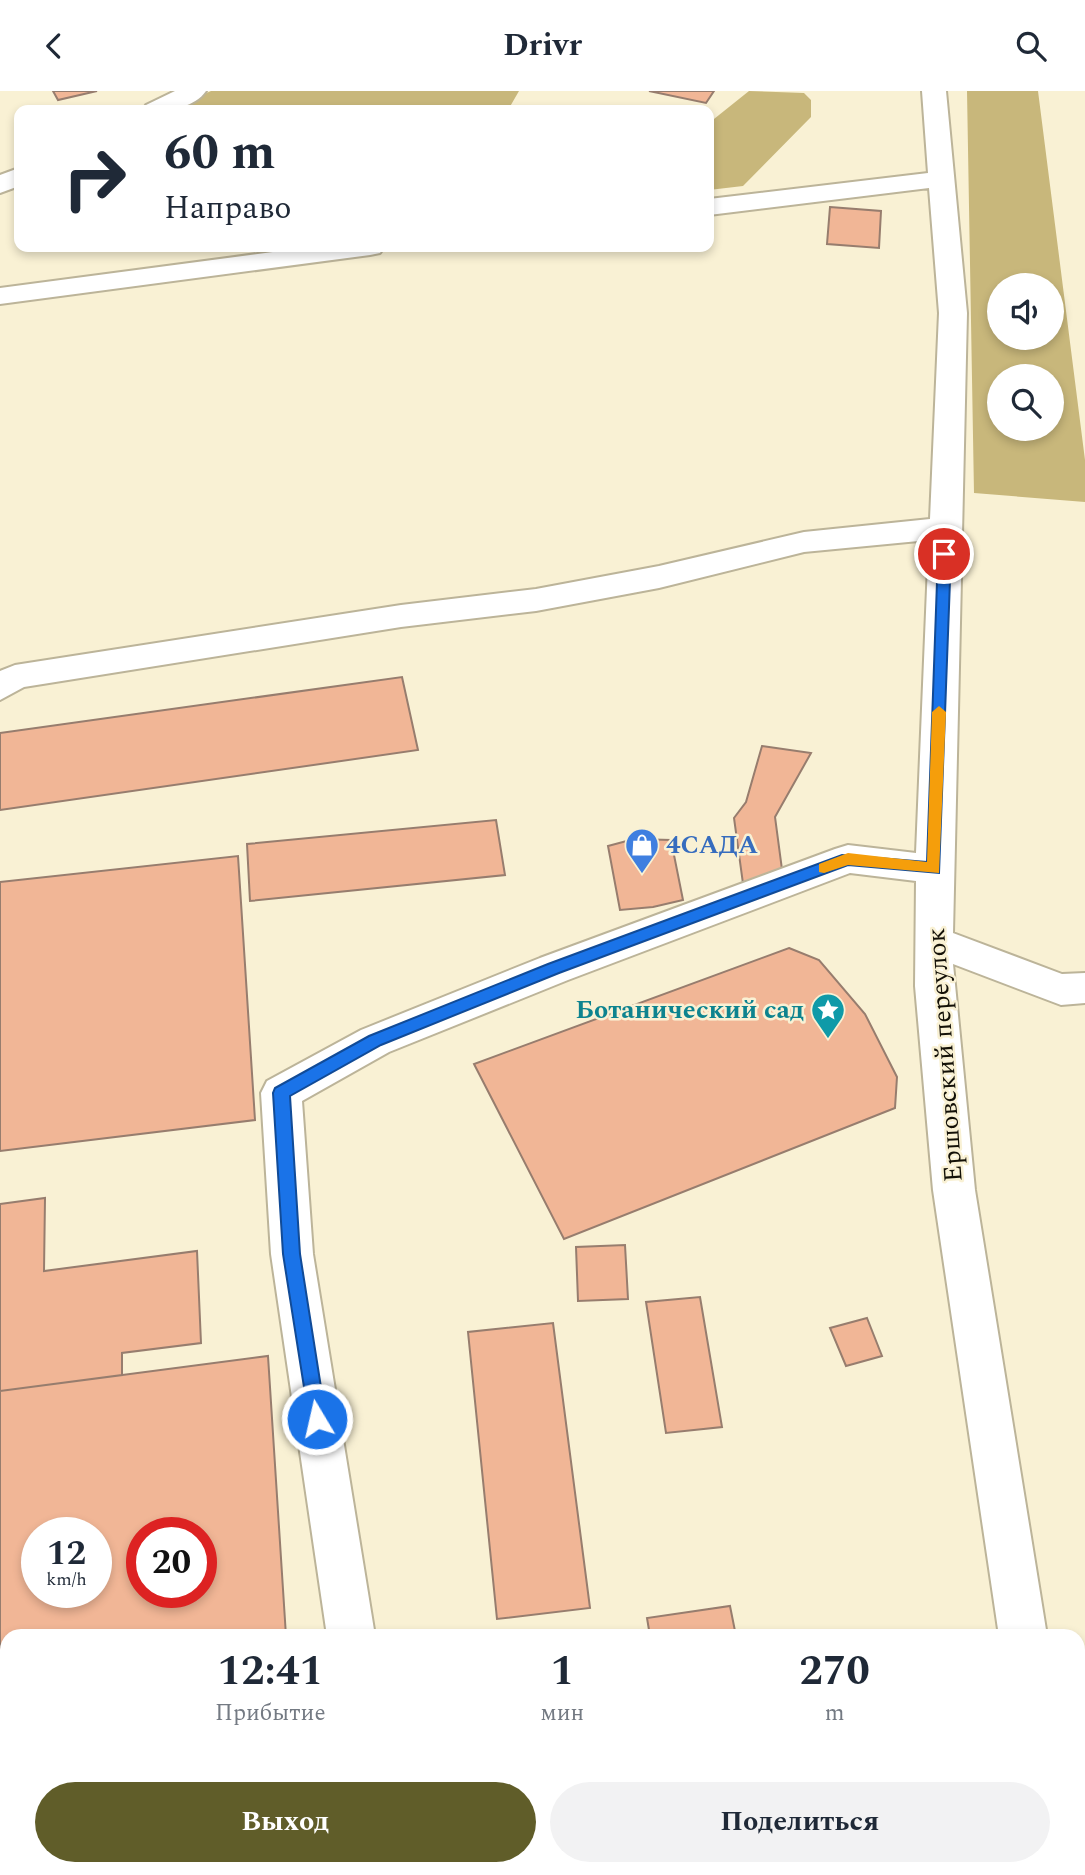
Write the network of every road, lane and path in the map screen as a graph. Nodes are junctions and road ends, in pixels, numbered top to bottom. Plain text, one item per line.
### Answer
1 (934, 91) edge
2 (942, 179) junction
3 (714, 206) edge
4 (332, 252) edge
5 (0, 296) edge
6 (945, 528) junction
7 (0, 688) edge
8 (934, 869) junction
9 (934, 941) junction
10 (1085, 988) edge
11 (350, 1629) edge
12 (1023, 1629) edge

1 - 2 street, Ершовский переулок
2 - 3 street
2 - 6 street, Ершовский переулок
4 - 5 street
6 - 7 street
6 - 8 street, Ершовский переулок
8 - 9 street, Ершовский переулок
8 - 11 street
9 - 10 street
9 - 12 street, Ершовский переулок

